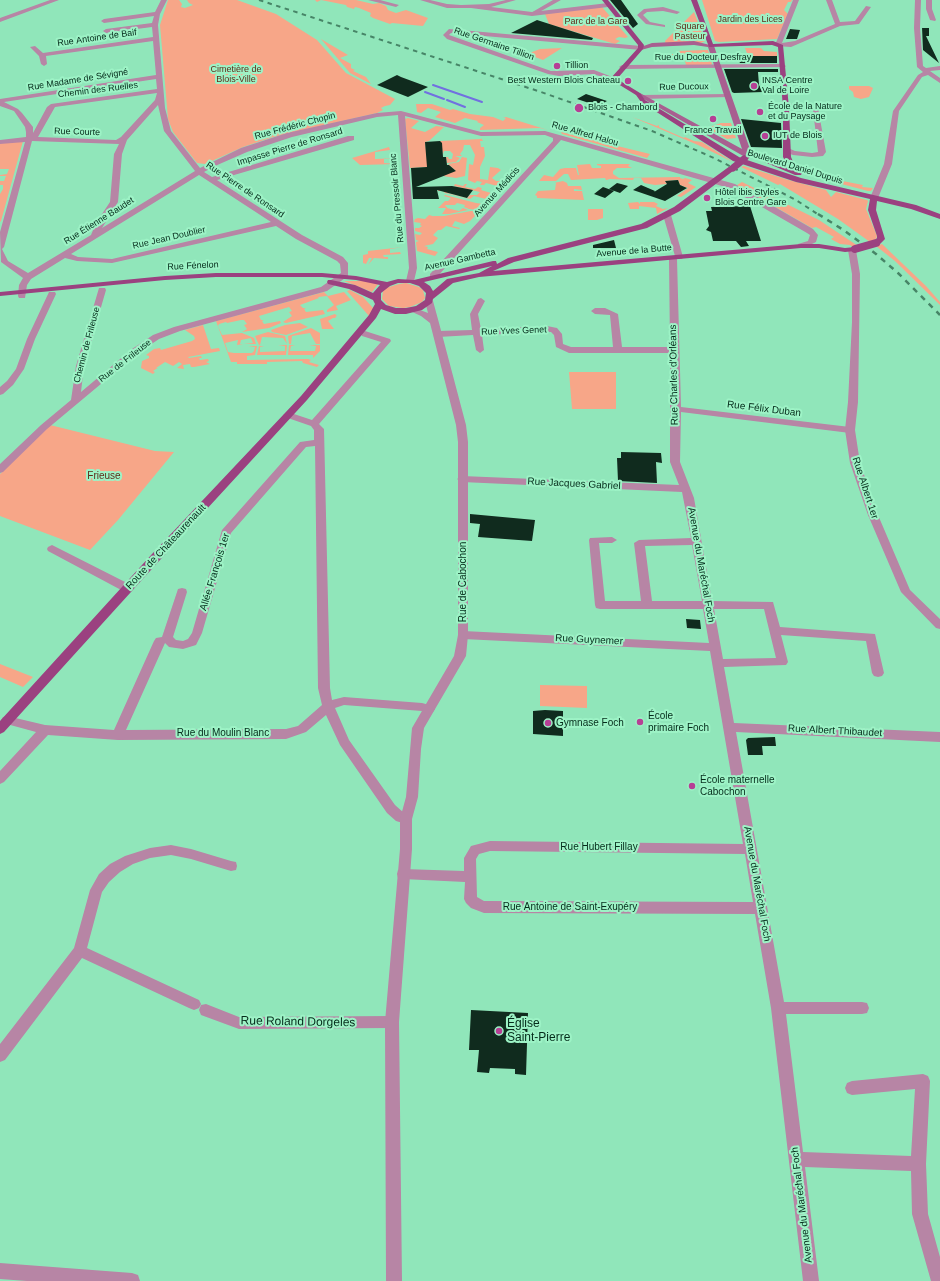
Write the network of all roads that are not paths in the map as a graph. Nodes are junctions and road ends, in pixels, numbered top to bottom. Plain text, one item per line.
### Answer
1 (56, 0) edge
2 (164, 0) edge
3 (371, 0) edge
4 (423, 0) edge
5 (513, 0) edge
6 (558, 0) edge
7 (694, 0) edge
8 (796, 0) edge
9 (829, 0) edge
10 (918, 0) edge
11 (928, 0) edge
12 (606, 3) edge
13 (498, 4) junction
14 (396, 5) dead end
15 (473, 7) junction
16 (868, 7) dead end
17 (504, 11) junction
18 (677, 12) dead end
19 (157, 14) junction
20 (532, 14) junction
21 (0, 20) edge
22 (933, 20) dead end
23 (104, 21) dead end
24 (838, 24) junction
25 (155, 25) junction
26 (663, 26) dead end
27 (106, 31) dead end
28 (155, 39) junction
29 (712, 46) junction
30 (780, 46) junction
31 (33, 47) dead end
32 (640, 48) junction
33 (42, 55) junction
34 (44, 64) dead end
35 (783, 66) junction
36 (622, 67) junction
37 (718, 67) junction
38 (940, 68) edge
39 (926, 72) junction
40 (159, 76) junction
41 (612, 78) junction
42 (940, 81) edge
43 (161, 93) junction
44 (641, 96) junction
45 (727, 96) junction
46 (0, 102) edge
47 (786, 105) junction
48 (162, 108) junction
49 (152, 109) junction
50 (401, 113) junction
51 (557, 136) junction
52 (351, 138) dead end
53 (32, 139) junction
54 (124, 139) junction
55 (0, 142) edge
56 (788, 150) junction
57 (746, 157) junction
58 (198, 171) junction
59 (798, 173) junction
60 (210, 180) junction
61 (715, 180) junction
62 (874, 198) junction
63 (667, 215) junction
64 (940, 217) edge
65 (278, 223) junction
66 (2, 228) edge
67 (95, 235) junction
68 (801, 246) junction
69 (0, 247) edge
70 (836, 249) junction
71 (0, 251) edge
72 (851, 252) junction
73 (64, 255) junction
74 (676, 258) junction
75 (449, 260) junction
76 (511, 260) junction
77 (448, 273) junction
78 (479, 275) junction
79 (433, 276) junction
80 (28, 277) junction
81 (343, 277) junction
82 (412, 281) junction
83 (334, 283) junction
84 (387, 284) junction
85 (102, 290) junction
86 (0, 294) edge
87 (22, 294) junction
88 (52, 294) junction
89 (0, 299) edge
90 (430, 299) junction
91 (377, 301) junction
92 (481, 302) dead end
93 (412, 310) junction
94 (395, 311) junction
95 (595, 311) dead end
96 (435, 323) junction
97 (477, 332) junction
98 (365, 334) junction
99 (438, 334) junction
100 (480, 350) dead end
101 (618, 350) junction
102 (674, 350) junction
103 (333, 366) junction
104 (0, 392) edge
105 (75, 401) junction
106 (676, 409) junction
107 (288, 415) junction
108 (316, 426) junction
109 (850, 430) junction
110 (319, 442) junction
111 (0, 470) edge
112 (462, 479) junction
113 (686, 489) junction
114 (612, 540) dead end
115 (696, 541) junction
116 (52, 549) dead end
117 (127, 588) junction
118 (182, 592) dead end
119 (647, 605) junction
120 (708, 606) junction
121 (940, 625) edge
122 (775, 631) junction
123 (463, 635) junction
124 (160, 641) dead end
125 (716, 647) junction
126 (718, 663) junction
127 (878, 673) dead end
128 (328, 706) junction
129 (429, 709) junction
130 (4, 724) edge
131 (730, 727) junction
132 (45, 730) junction
133 (118, 734) junction
134 (940, 737) edge
135 (0, 780) edge
136 (406, 819) junction
137 (751, 849) junction
138 (231, 866) dead end
139 (403, 874) junction
140 (471, 877) junction
141 (762, 908) junction
142 (80, 951) junction
143 (778, 1008) junction
144 (862, 1008) dead end
145 (392, 1022) junction
146 (0, 1055) edge
147 (852, 1088) dead end
148 (796, 1160) junction
149 (918, 1164) junction
150 (0, 1271) edge
151 (66, 1278) edge
152 (132, 1281) edge
153 (394, 1281) edge
154 (811, 1281) edge
155 (938, 1281) edge

1 - 21 street
2 - 19 street, Rue Pierre de Ronsard
3 - 14 street
4 - 15 street
5 - 13 street
6 - 20 street
7 - 29 main road
8 - 30 street
9 - 24 street
10 - 39 street
11 - 22 street
12 - 20 street
12 - 32 main road
13 - 15 street
13 - 17 street
15 - 17 street
16 - 24 street
17 - 20 street
18 - 26 street
19 - 23 street
19 - 25 street, Rue Pierre de Ronsard
24 - 30 street
25 - 27 street
25 - 28 street, Rue Pierre de Ronsard
28 - 33 street, Rue Antoine de Baif
28 - 40 street, Rue Pierre de Ronsard
29 - 30 main road
29 - 32 main road
29 - 37 main road
30 - 35 main road
31 - 33 street
32 - 36 main road
32 - 41 street, Rue Germaine Tillion
33 - 34 street
35 - 37 street, Rue du Docteur Desfray
35 - 47 main road
36 - 37 street, Rue du Docteur Desfray
36 - 41 main road
37 - 45 main road
38 - 39 street
39 - 42 street
39 - 62 street
40 - 43 street, Rue Pierre de Ronsard
40 - 46 street, Rue Madame de Sévigné
41 - 44 main road, Boulevard Daniel Dupuis
43 - 48 street, Rue Pierre de Ronsard
43 - 49 street
43 - 53 street, Chemin des Ruelles
44 - 45 street, Rue Ducoux
44 - 57 main road
44 - 62 main road, Boulevard Daniel Dupuis
45 - 57 main road
46 - 53 street
47 - 56 main road
47 - 56 street
48 - 49 street
48 - 58 street, Rue Pierre de Ronsard
49 - 54 street
50 - 51 street, Rue Alfred Halou
50 - 58 street, Rue Frédéric Chopin
50 - 82 street, Rue du Pressoir Blanc
51 - 61 street, Rue Alfred Halou
51 - 75 street, Avenue Médicis
52 - 60 street, Impasse Pierre de Ronsard
53 - 54 street, Rue Courte
53 - 55 street
53 - 66 street
54 - 67 street
56 - 59 main road
57 - 59 main road
57 - 61 main road, bridge
58 - 60 street, Rue Pierre de Ronsard
58 - 67 street, Rue Étienne Baudet
59 - 62 main road
60 - 65 street, Rue Pierre de Ronsard
61 - 63 main road
61 - 68 street, Rue Alfred Halou
62 - 64 main road, Boulevard Daniel Dupuis
62 - 72 main road, bridge
63 - 74 street, Rue Charles d'Orléans
63 - 76 main road
65 - 73 street, Rue Jean Doublier
65 - 81 street, Rue Pierre de Ronsard
66 - 69 street
67 - 73 street, Rue Étienne Baudet
68 - 70 main road, Avenue de la Butte
68 - 74 main road, Avenue de la Butte
70 - 72 street
70 - 72 main road, Avenue de la Butte
71 - 80 street
72 - 109 street, Rue Albert 1er
73 - 80 street, Rue Étienne Baudet
74 - 78 main road, Avenue de la Butte
74 - 102 street, Rue Charles d'Orléans
75 - 77 street
75 - 79 street, Avenue Médicis
76 - 77 main road, Avenue Gambetta
76 - 78 main road
77 - 79 main road, Avenue Gambetta
78 - 90 main road, Avenue de la Butte
79 - 82 main road, Avenue Gambetta
80 - 87 street
81 - 83 street, Rue de Frileuse
81 - 84 main road, Rue Fénelon
81 - 87 main road, Rue Fénelon
82 - 84 main road, Avenue Gambetta
82 - 90 main road
83 - 85 main road, Rue Fénelon
83 - 91 main road, Rue Fénelon
83 - 105 street, Rue de Frileuse
84 - 91 main road, Route de Châteaurenault
85 - 88 main road, Rue Fénelon
85 - 105 street, Chemin de Frileuse
86 - 87 main road, Rue Fénelon
87 - 88 main road, Rue Fénelon
87 - 89 main road, Rue Fénelon
88 - 104 street
90 - 93 main road, Avenue de la Butte
90 - 96 street, Rue de Cabochon
91 - 94 main road, Rue Fénelon
91 - 103 main road, Route de Châteaurenault
92 - 97 street
93 - 94 main road
93 - 96 street
94 - 98 main road, Route de Châteaurenault
95 - 101 street
96 - 99 street, Rue de Cabochon
97 - 99 street, Rue Yves Genet
97 - 100 street
97 - 101 street, Rue Yves Genet
98 - 103 main road, Route de Châteaurenault
98 - 108 street
99 - 112 street, Rue de Cabochon
101 - 102 street, Rue Yves Genet
102 - 106 street, Rue Charles d'Orléans
103 - 107 main road, Route de Châteaurenault
105 - 111 street, Rue de Frileuse
106 - 109 street, Rue Félix Duban
106 - 113 street, Rue Charles d'Orléans
107 - 108 street
107 - 117 main road, Route de Châteaurenault
108 - 110 street
109 - 121 street, Rue Albert 1er
110 - 118 street, Allée François 1er
110 - 128 street
112 - 113 street, Rue Jacques Gabriel
112 - 123 street, Rue de Cabochon
113 - 115 street, Avenue du Maréchal Foch
114 - 119 street
115 - 119 street
115 - 120 street, Avenue du Maréchal Foch
116 - 117 street
117 - 130 main road, Route de Châteaurenault
119 - 120 street
120 - 122 street
120 - 125 street, Avenue du Maréchal Foch
122 - 126 street
122 - 127 street
123 - 125 street, Rue Guynemer
123 - 129 street, Rue de Cabochon
124 - 133 street
125 - 126 street, Avenue du Maréchal Foch
126 - 131 street, Avenue du Maréchal Foch
128 - 129 street, Rue du Moulin Blanc
128 - 133 street, Rue du Moulin Blanc
128 - 136 street
129 - 136 street, Rue de Cabochon
130 - 132 street, Rue du Moulin Blanc
131 - 134 street, Rue Albert Thibaudet
131 - 137 street, Avenue du Maréchal Foch
132 - 133 street, Rue du Moulin Blanc
132 - 135 street
136 - 139 street, Rue de Cabochon
137 - 140 street, Rue Hubert Fillay
137 - 141 street, Avenue du Maréchal Foch
138 - 142 street
139 - 140 street
139 - 145 street, Rue de Cabochon
140 - 141 street, Rue Antoine de Saint-Exupéry
141 - 143 street, Avenue du Maréchal Foch
142 - 145 street, Rue Roland Dorgeles
142 - 146 street
143 - 144 street
143 - 148 street, Avenue du Maréchal Foch
145 - 153 street, Rue de Cabochon
147 - 149 street
148 - 149 street
148 - 154 street, Avenue du Maréchal Foch
149 - 155 street
150 - 151 street
151 - 152 street

